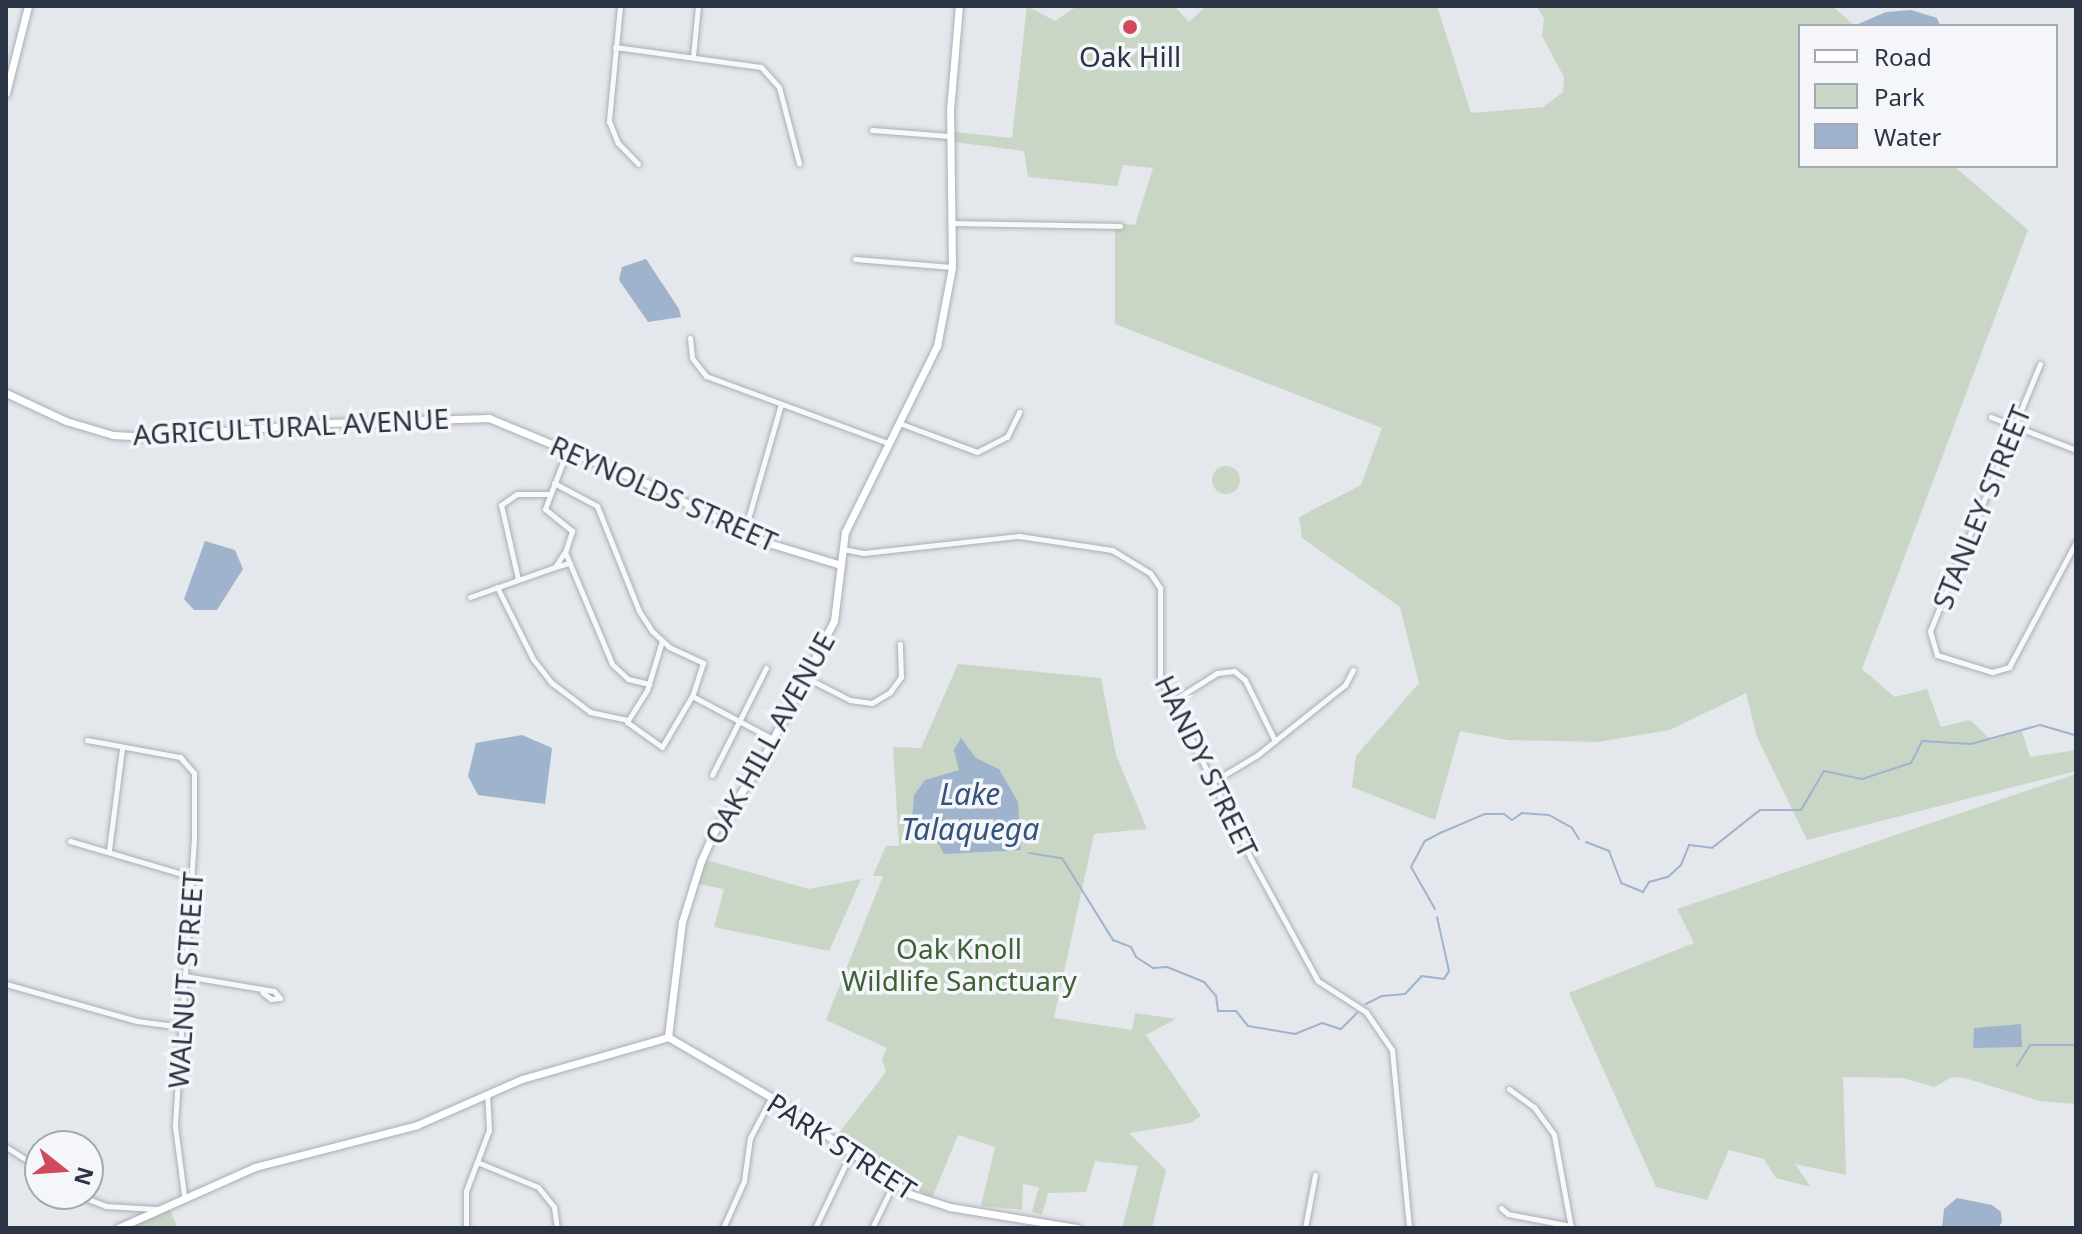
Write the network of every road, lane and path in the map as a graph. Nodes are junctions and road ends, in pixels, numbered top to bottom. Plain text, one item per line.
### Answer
1 (28, 6) edge
2 (620, 6) edge
3 (698, 6) edge
4 (959, 6) edge
5 (615, 47) junction
6 (693, 56) junction
7 (6, 93) edge
8 (872, 130) dead end
9 (950, 136) junction
10 (799, 163) dead end
11 (638, 164) dead end
12 (952, 223) junction
13 (1120, 226) dead end
14 (855, 259) dead end
15 (952, 267) junction
16 (690, 338) dead end
17 (2040, 364) dead end
18 (6, 393) edge
19 (781, 404) junction
20 (1019, 412) dead end
21 (1991, 417) dead end
22 (489, 418) joint
23 (898, 423) junction
24 (2014, 428) junction
25 (888, 443) junction
26 (2076, 450) edge
27 (567, 451) junction
28 (554, 483) junction
29 (550, 494) junction
30 (744, 533) junction
31 (2076, 542) edge
32 (842, 549) junction
33 (565, 552) junction
34 (569, 563) junction
35 (841, 565) junction
36 (555, 567) junction
37 (518, 579) junction
38 (497, 587) junction
39 (470, 597) dead end
40 (662, 641) junction
41 (900, 644) dead end
42 (766, 668) dead end
43 (1353, 670) dead end
44 (802, 676) junction
45 (649, 684) junction
46 (692, 696) junction
47 (1173, 701) junction
48 (627, 720) junction
49 (739, 721) junction
50 (773, 739) junction
51 (87, 740) dead end
52 (1275, 741) junction
53 (122, 748) junction
54 (712, 775) dead end
55 (1214, 781) junction
56 (70, 841) dead end
57 (109, 850) junction
58 (192, 877) junction
59 (185, 976) junction
60 (6, 984) edge
61 (262, 992) dead end
62 (182, 1027) junction
63 (668, 1037) junction
64 (1509, 1089) dead end
65 (487, 1095) junction
66 (771, 1098) junction
67 (6, 1147) edge
68 (850, 1155) junction
69 (24, 1158) edge
70 (477, 1162) junction
71 (1315, 1175) dead end
72 (893, 1185) junction
73 (184, 1195) junction
74 (104, 1205) edge
75 (1501, 1208) dead end
76 (156, 1209) junction
77 (1571, 1227) edge
78 (118, 1228) edge
79 (466, 1228) edge
80 (557, 1228) edge
81 (723, 1228) edge
82 (815, 1228) edge
83 (872, 1228) edge
84 (1077, 1228) edge
85 (1305, 1228) edge
86 (1409, 1228) edge

1 - 7 main road
2 - 5 street
3 - 6 street
4 - 9 main road, OAK HILL AVENUE
5 - 6 street
5 - 11 street
6 - 10 street
8 - 9 street
9 - 12 main road, OAK HILL AVENUE
12 - 13 street
12 - 15 main road, OAK HILL AVENUE
14 - 15 street
15 - 23 main road, OAK HILL AVENUE
16 - 19 street
17 - 24 street, STANLEY STREET
18 - 22 main road, AGRICULTURAL AVENUE
19 - 25 street
19 - 30 street
20 - 23 street
21 - 24 street
22 - 27 main road, REYNOLDS STREET
23 - 25 main road, OAK HILL AVENUE
24 - 26 street
24 - 31 street, STANLEY STREET
25 - 32 main road, OAK HILL AVENUE
27 - 28 street
27 - 30 main road, REYNOLDS STREET
28 - 29 street
28 - 40 street
29 - 33 street
29 - 37 street
30 - 35 main road, REYNOLDS STREET
32 - 35 main road, OAK HILL AVENUE
32 - 47 street, HANDY STREET
33 - 34 street
33 - 36 street
34 - 36 street
34 - 45 street
35 - 44 main road, OAK HILL AVENUE
36 - 37 street
37 - 38 street
38 - 39 street
38 - 48 street
40 - 45 street
40 - 46 street
41 - 44 street
42 - 49 street
43 - 52 street
44 - 50 main road, OAK HILL AVENUE
45 - 48 street
46 - 48 street
46 - 49 street
47 - 52 street
47 - 55 street, HANDY STREET
49 - 50 street
49 - 54 street
50 - 63 main road, OAK HILL AVENUE
51 - 53 street
52 - 55 street
53 - 57 street
53 - 58 street, WALNUT STREET
55 - 86 street, HANDY STREET
56 - 57 street
57 - 58 street
58 - 59 street, WALNUT STREET
59 - 61 street
59 - 62 street, WALNUT STREET
60 - 62 street
62 - 73 street, WALNUT STREET
63 - 65 main road
63 - 66 main road, PARK STREET
64 - 77 street
65 - 70 street
65 - 73 main road
66 - 68 main road, PARK STREET
66 - 81 street
67 - 69 street
68 - 72 main road, PARK STREET
68 - 82 street
70 - 79 street
70 - 80 street
71 - 85 street
72 - 83 street
72 - 84 main road, PARK STREET
73 - 76 main road
74 - 76 street
75 - 77 street
76 - 78 main road

